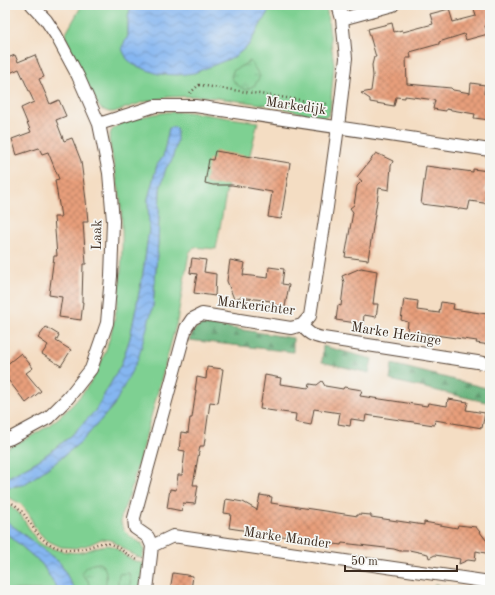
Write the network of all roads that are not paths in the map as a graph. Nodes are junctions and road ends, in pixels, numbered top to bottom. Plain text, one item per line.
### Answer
1 (32, 5) edge
2 (338, 5) edge
3 (393, 5) edge
4 (342, 19) junction
5 (99, 124) junction
6 (338, 127) junction
7 (490, 150) edge
8 (302, 326) junction
9 (490, 364) edge
10 (5, 440) edge
11 (152, 546) junction
12 (490, 582) edge
13 (147, 590) edge

1 - 5 street, Laak
2 - 4 street, Markerichter
3 - 4 street
4 - 6 street, Markerichter
5 - 6 street, Markedijk
5 - 10 street, Laak
6 - 7 street, Markedijk
6 - 8 street, Markerichter
8 - 9 street, Marke Hezinge
8 - 11 street, Markerichter
11 - 12 street, Marke Mander
11 - 13 street

